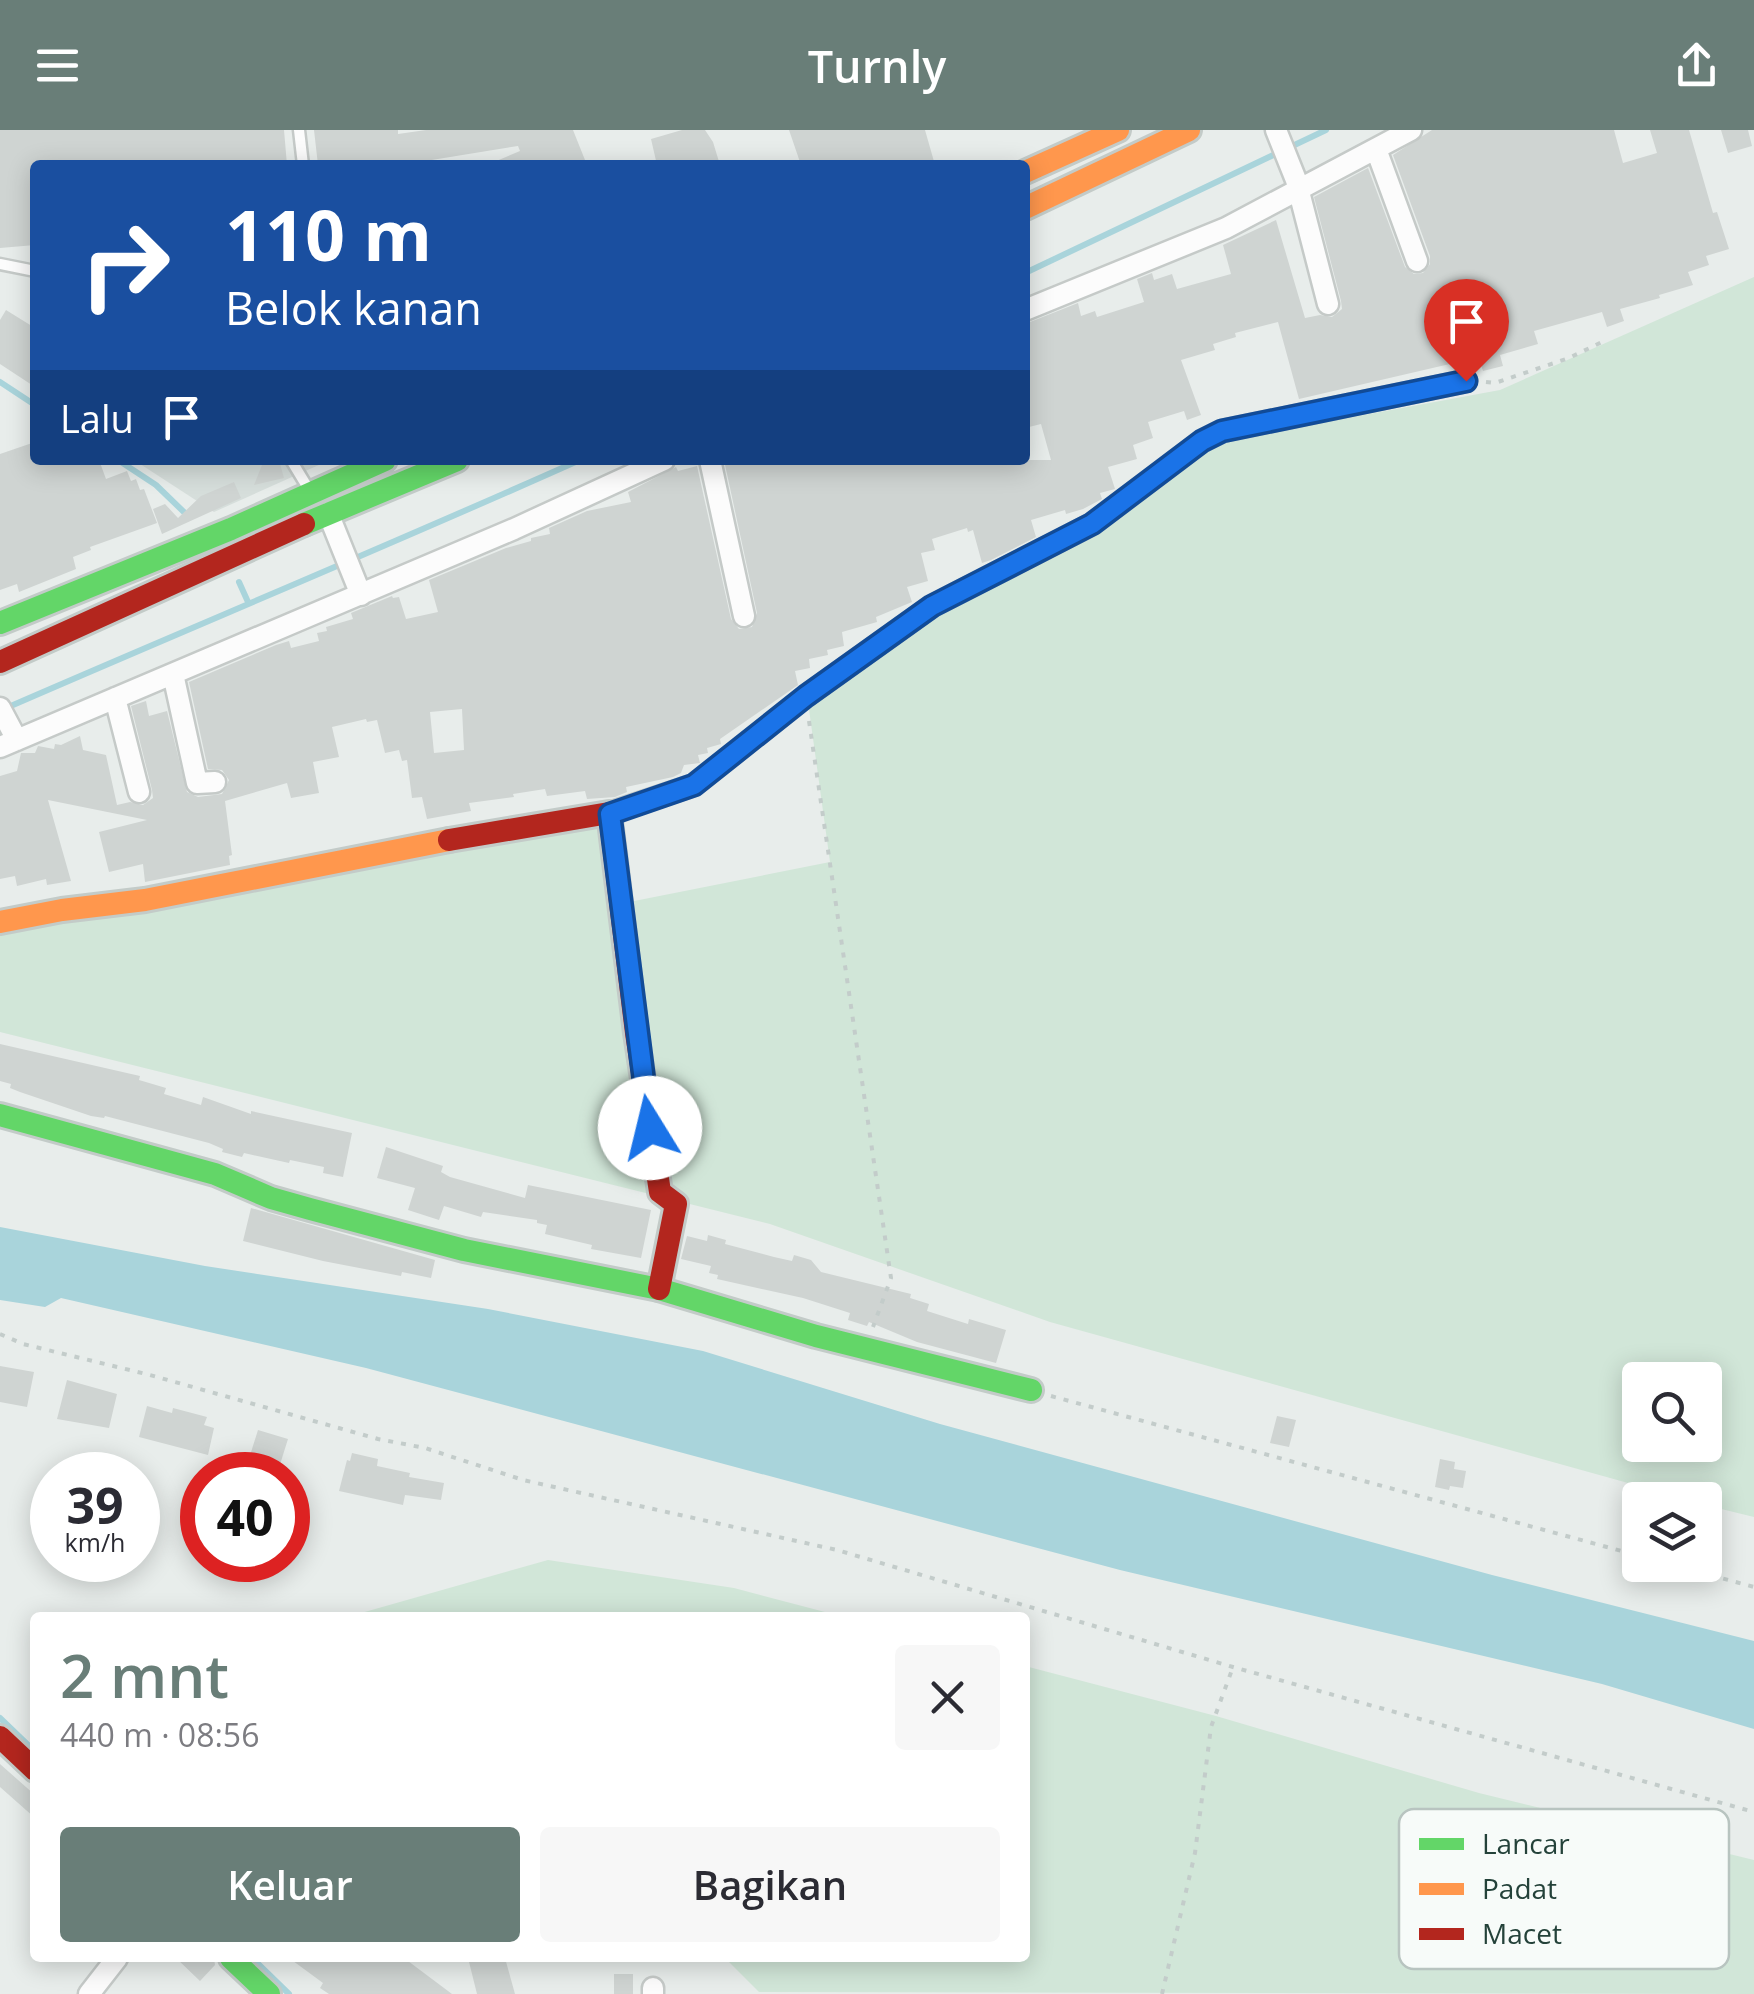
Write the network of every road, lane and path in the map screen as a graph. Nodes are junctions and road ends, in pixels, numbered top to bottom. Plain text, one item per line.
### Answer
1 (299, 130) edge
2 (1118, 130) edge
3 (1190, 130) edge
4 (1276, 130) edge
5 (1411, 130) edge
6 (1376, 149) junction
7 (302, 160) edge
8 (1030, 170) edge
9 (1298, 186) junction
10 (1030, 206) edge
11 (1417, 262) dead end
12 (0, 264) edge
13 (30, 270) edge
14 (1328, 304) dead end
15 (1030, 308) edge
16 (1604, 341) dead end
17 (1466, 381) joint
18 (294, 465) edge
19 (374, 465) edge
20 (447, 465) edge
21 (652, 465) edge
22 (711, 465) edge
23 (312, 493) junction
24 (333, 524) junction
25 (358, 587) junction
26 (744, 616) dead end
27 (0, 624) edge
28 (0, 662) edge
29 (172, 674) junction
30 (806, 696) junction
31 (114, 698) junction
32 (0, 708) edge
33 (10, 740) edge
34 (215, 782) dead end
35 (138, 792) dead end
36 (610, 814) junction
37 (0, 922) edge
38 (0, 1114) edge
39 (659, 1288) junction
40 (872, 1330) dead end
41 (0, 1334) edge
42 (1031, 1390) joint
43 (1622, 1551) edge
44 (1722, 1578) edge
45 (1754, 1587) edge
46 (1233, 1667) junction
47 (0, 1737) edge
48 (30, 1765) edge
49 (1754, 1812) edge
50 (114, 1962) edge
51 (235, 1962) edge
52 (89, 1994) edge
53 (269, 1994) edge
54 (1162, 1994) edge

1 - 7 lane
2 - 8 main road
3 - 10 main road
4 - 9 street
5 - 6 street
6 - 9 street
6 - 11 street
9 - 14 street
9 - 15 street
12 - 13 lane
16 - 17 path
17 - 30 street
18 - 23 lane
19 - 23 main road
20 - 24 main road
21 - 25 street
22 - 26 street
23 - 27 main road
24 - 25 street
24 - 28 main road
25 - 29 street
29 - 31 street
29 - 34 street
30 - 36 street
30 - 40 path
31 - 33 street
31 - 35 street
32 - 33 street
36 - 37 main road
36 - 39 main road
38 - 39 main road
39 - 42 main road
41 - 46 path
42 - 43 path
44 - 45 path
46 - 49 path
46 - 54 path
47 - 48 main road
50 - 52 street
51 - 53 main road

